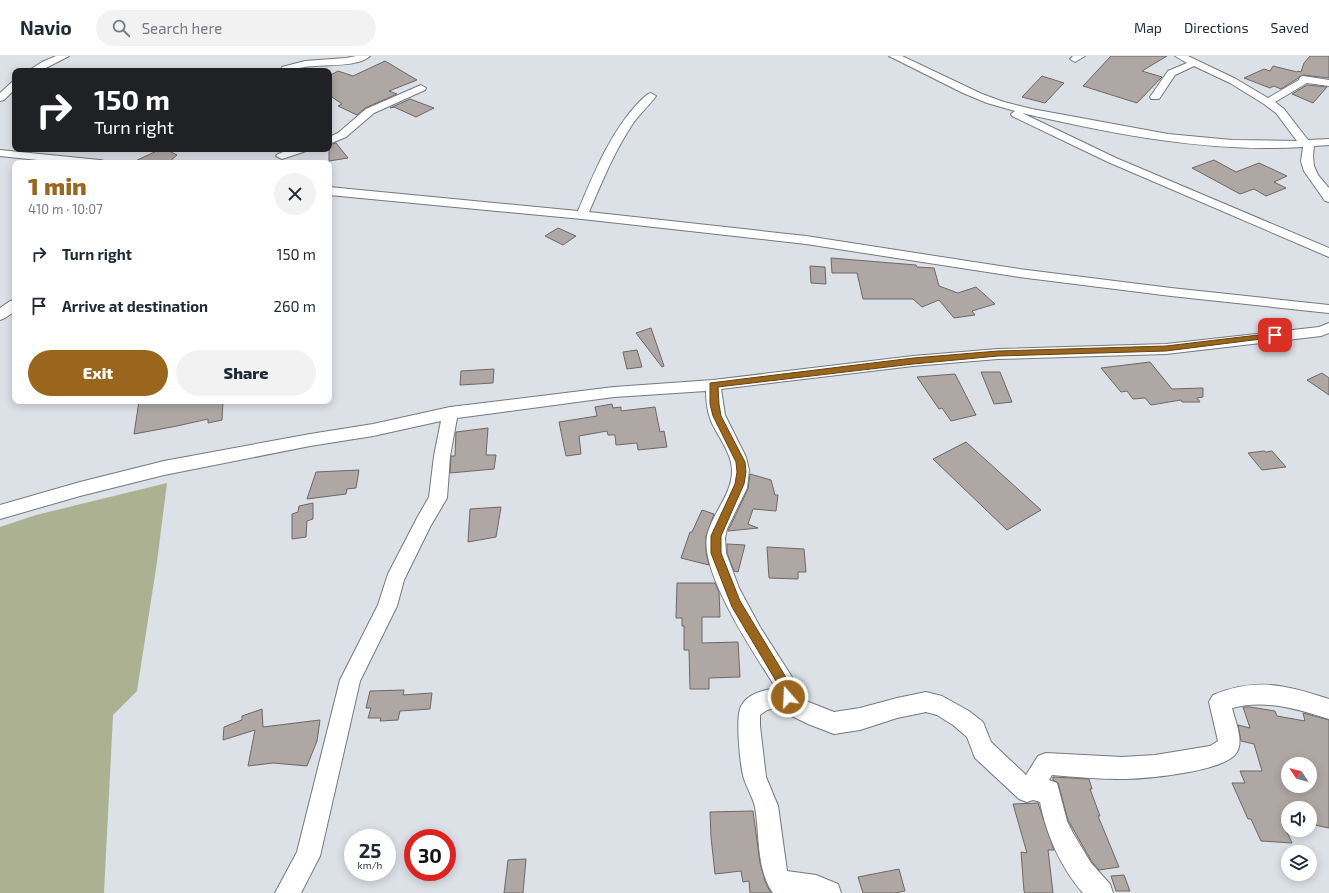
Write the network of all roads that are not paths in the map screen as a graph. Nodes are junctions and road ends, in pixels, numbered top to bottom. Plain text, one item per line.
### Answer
1 (64, 56) edge
2 (365, 56) edge
3 (1180, 56) edge
4 (898, 57) edge
5 (1194, 63) junction
6 (38, 68) edge
7 (288, 68) edge
8 (1329, 83) edge
9 (12, 87) edge
10 (421, 88) dead end
11 (651, 96) dead end
12 (1155, 97) dead end
13 (0, 98) edge
14 (991, 101) junction
15 (1268, 102) junction
16 (332, 139) edge
17 (1329, 142) edge
18 (1307, 144) junction
19 (293, 152) edge
20 (0, 153) edge
21 (282, 156) edge
22 (70, 160) edge
23 (332, 191) edge
24 (1329, 198) edge
25 (582, 215) junction
26 (1329, 253) edge
27 (12, 306) edge
28 (1329, 309) edge
29 (0, 315) edge
30 (1329, 328) edge
31 (713, 385) junction
32 (450, 413) junction
33 (0, 512) edge
34 (785, 684) junction
35 (1329, 709) edge
36 (1033, 785) junction
37 (287, 893) edge
38 (829, 893) edge
39 (1101, 893) edge

1 - 6 street
2 - 7 street
3 - 5 street
4 - 14 street
5 - 12 street
5 - 15 street
8 - 15 street
9 - 13 street
10 - 16 street
11 - 25 street
14 - 18 street
14 - 26 street
15 - 18 street
17 - 18 street
18 - 24 street
19 - 21 street
20 - 22 street
23 - 25 street
25 - 28 street
27 - 29 street
30 - 31 street
31 - 32 street
31 - 34 street
32 - 33 street
32 - 37 street
34 - 36 street
34 - 38 street
35 - 36 street
36 - 39 street

